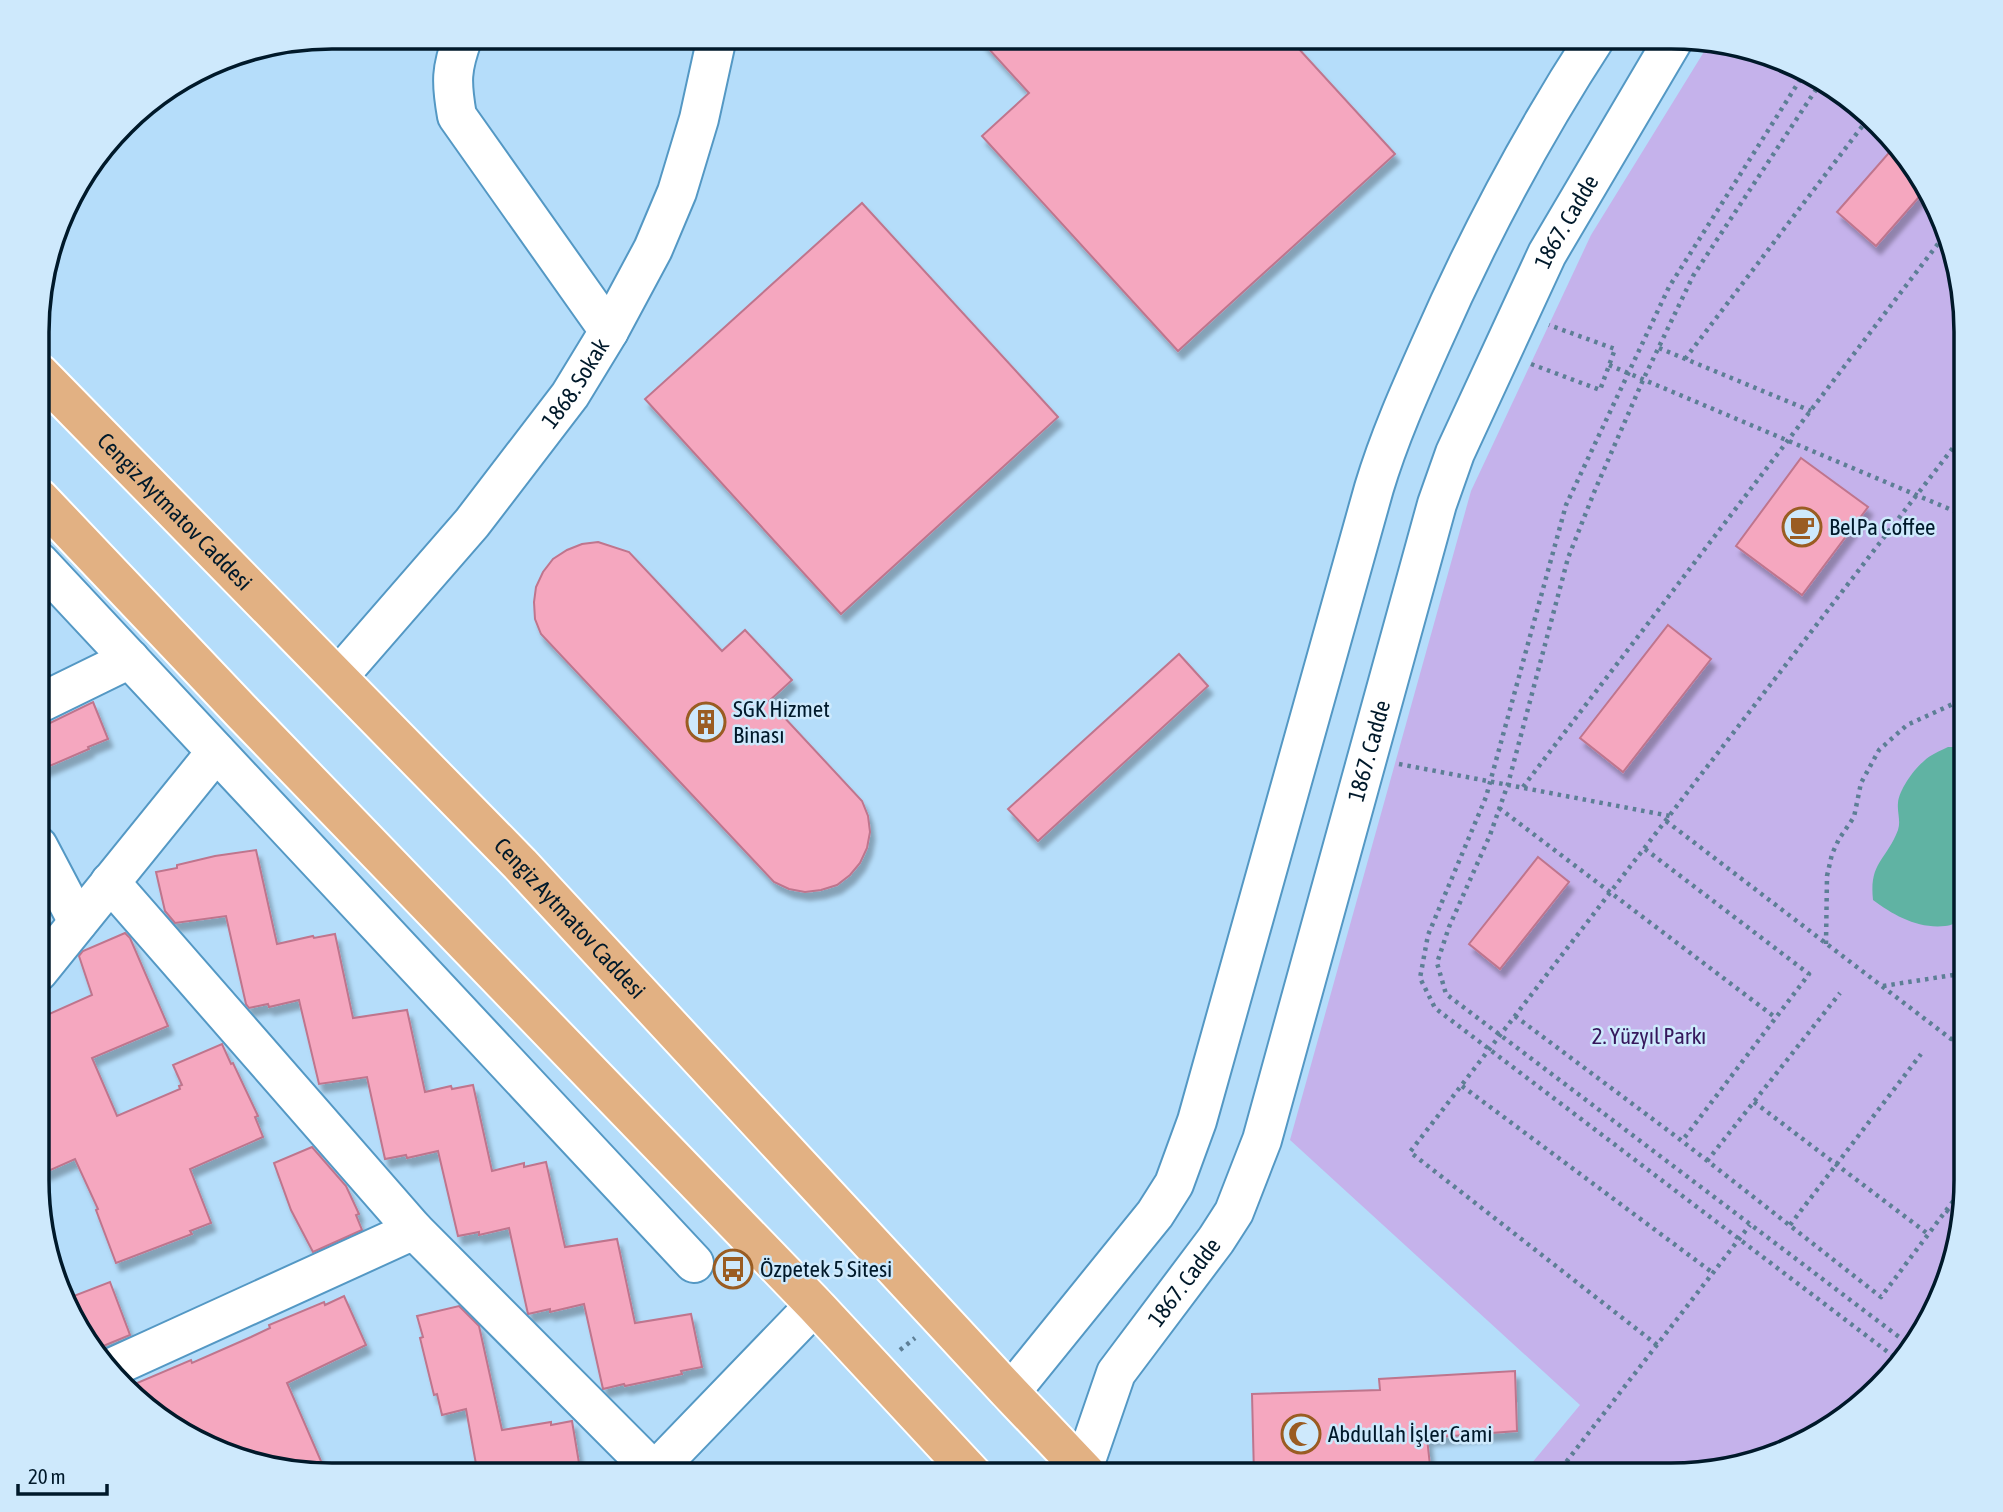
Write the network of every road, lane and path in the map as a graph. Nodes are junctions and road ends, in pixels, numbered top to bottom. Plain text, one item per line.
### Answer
1 (459, 49) edge
2 (714, 49) edge
3 (1589, 49) edge
4 (1668, 49) edge
5 (1800, 80) edge
6 (1816, 89) edge
7 (1864, 125) edge
8 (1939, 242) edge
9 (1537, 320) dead end
10 (609, 331) junction
11 (1659, 348) junction
12 (1685, 359) junction
13 (1520, 360) dead end
14 (1609, 365) junction
15 (1627, 373) junction
16 (1643, 380) junction
17 (49, 383) edge
18 (1811, 411) junction
19 (1787, 441) junction
20 (1954, 447) edge
21 (1917, 495) junction
22 (49, 509) edge
23 (1954, 511) edge
24 (52, 596) edge
25 (130, 659) junction
26 (338, 677) junction
27 (49, 699) edge
28 (1954, 703) edge
29 (216, 752) junction
30 (1367, 759) junction
31 (1490, 782) junction
32 (1508, 785) junction
33 (1523, 787) junction
34 (1499, 808) junction
35 (1668, 819) junction
36 (1645, 849) junction
37 (49, 867) edge
38 (110, 882) junction
39 (1610, 893) junction
40 (78, 922) junction
41 (1826, 944) junction
42 (49, 958) edge
43 (1954, 975) edge
44 (1882, 986) junction
45 (1840, 993) dead end
46 (1515, 1016) junction
47 (1776, 1018) junction
48 (1501, 1036) junction
49 (1954, 1039) edge
50 (1490, 1050) junction
51 (1921, 1054) dead end
52 (1462, 1086) junction
53 (1754, 1102) junction
54 (1682, 1141) junction
55 (1707, 1161) junction
56 (1836, 1165) junction
57 (1953, 1201) edge
58 (1946, 1210) junction
59 (1952, 1215) edge
60 (1750, 1225) junction
61 (1790, 1226) junction
62 (414, 1230) junction
63 (1928, 1234) junction
64 (1739, 1239) junction
65 (694, 1263) dead end
66 (1713, 1273) junction
67 (815, 1305) junction
68 (919, 1335) dead end
69 (1904, 1340) edge
70 (1657, 1345) junction
71 (899, 1350) dead end
72 (1892, 1356) edge
73 (117, 1365) edge
74 (1010, 1393) junction
75 (642, 1463) edge
76 (662, 1463) edge
77 (953, 1463) edge
78 (1077, 1463) edge
79 (1089, 1463) edge
80 (1565, 1463) edge

1 - 10 street
2 - 10 street, 1868. Sokak
3 - 74 street
4 - 30 street, 1867. Cadde
5 - 15 path
6 - 11 path
7 - 12 path
8 - 18 path
9 - 14 path
10 - 26 street, 1868. Sokak
11 - 12 path
11 - 16 path
12 - 18 path
13 - 14 path
14 - 15 path
15 - 16 path
15 - 31 path
16 - 19 path
16 - 32 path
17 - 26 main road, Cengiz Aytmatov Caddesi
18 - 19 path
19 - 21 path
19 - 33 path
20 - 21 path
21 - 23 path
21 - 35 path
22 - 67 main road
24 - 25 street
25 - 27 street
25 - 29 street
26 - 74 main road, Cengiz Aytmatov Caddesi
28 - 41 path
29 - 38 street
29 - 65 street
30 - 31 path
30 - 79 street, 1867. Cadde
31 - 32 path
31 - 50 path
32 - 33 path
32 - 34 path
33 - 35 path
34 - 39 path
34 - 48 path
35 - 36 path
35 - 41 path
36 - 39 path
36 - 47 path
37 - 40 street
38 - 40 street
38 - 62 street
39 - 46 path
39 - 47 path
40 - 42 street
41 - 44 path
43 - 44 path
44 - 49 path
45 - 53 path
46 - 48 path
46 - 54 path
47 - 54 path
48 - 50 path
48 - 60 path
50 - 52 path
50 - 64 path
51 - 56 path
52 - 66 path
52 - 70 path
53 - 55 path
53 - 56 path
54 - 55 path
55 - 61 path
56 - 61 path
56 - 63 path
57 - 58 path
58 - 59 path
58 - 63 path
60 - 64 path
60 - 69 path
61 - 63 path
62 - 73 street
62 - 75 street
64 - 66 path
64 - 72 path
66 - 70 path
67 - 76 street
67 - 77 main road
68 - 71 path
70 - 80 path
74 - 78 main road, Cengiz Aytmatov Caddesi

